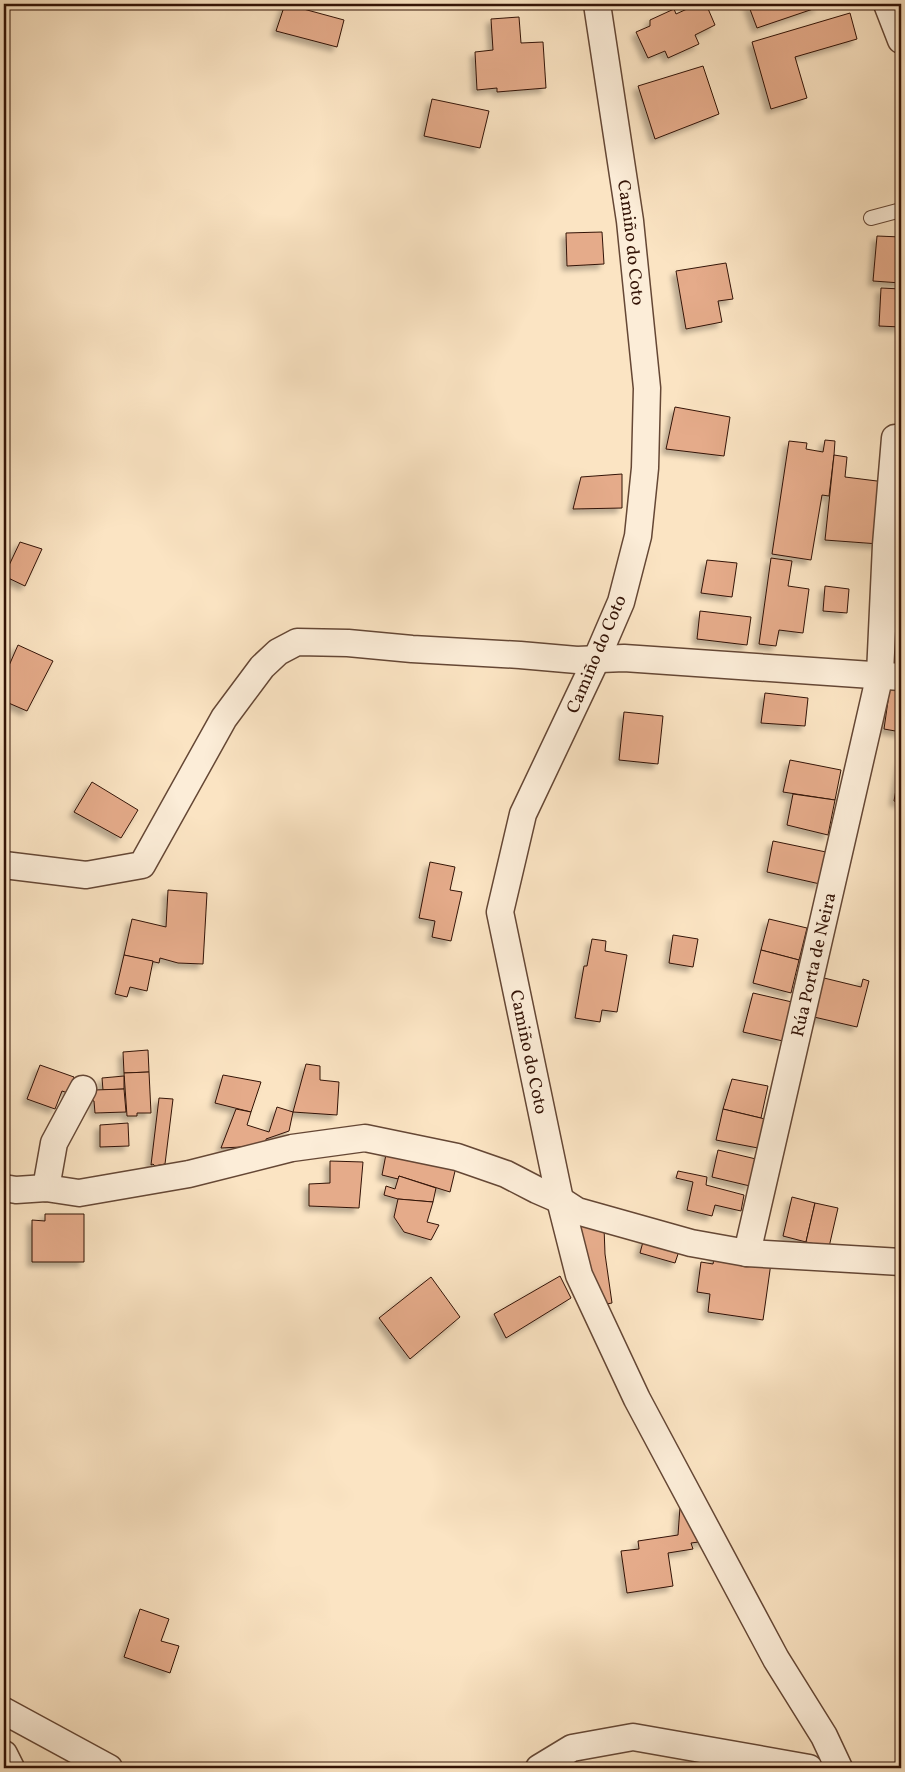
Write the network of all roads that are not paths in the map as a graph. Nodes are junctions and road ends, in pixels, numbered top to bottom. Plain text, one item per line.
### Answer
1 (596, 4) edge
2 (887, 4) edge
3 (901, 40) edge
4 (901, 210) edge
5 (871, 218) dead end
6 (895, 438) dead end
7 (596, 660) junction
8 (890, 675) edge
9 (4, 865) edge
10 (83, 1088) dead end
11 (4, 1188) edge
12 (46, 1188) junction
13 (560, 1200) junction
14 (747, 1254) junction
15 (901, 1262) edge
16 (4, 1711) edge
17 (4, 1754) edge
18 (11, 1768) edge
19 (109, 1768) edge
20 (539, 1768) edge
21 (809, 1768) edge
22 (839, 1768) edge

1 - 7 street, Camiño do Coto
2 - 3 street
4 - 5 lane
6 - 8 street, Rúa Porta de Neira
7 - 8 street
7 - 9 street
7 - 13 street, Camiño do Coto
8 - 14 street, Rúa Porta de Neira
10 - 12 street
11 - 12 street
12 - 13 street
13 - 14 street
13 - 22 street, Camiño do Coto
14 - 15 street
16 - 19 street
17 - 18 street
20 - 21 street

